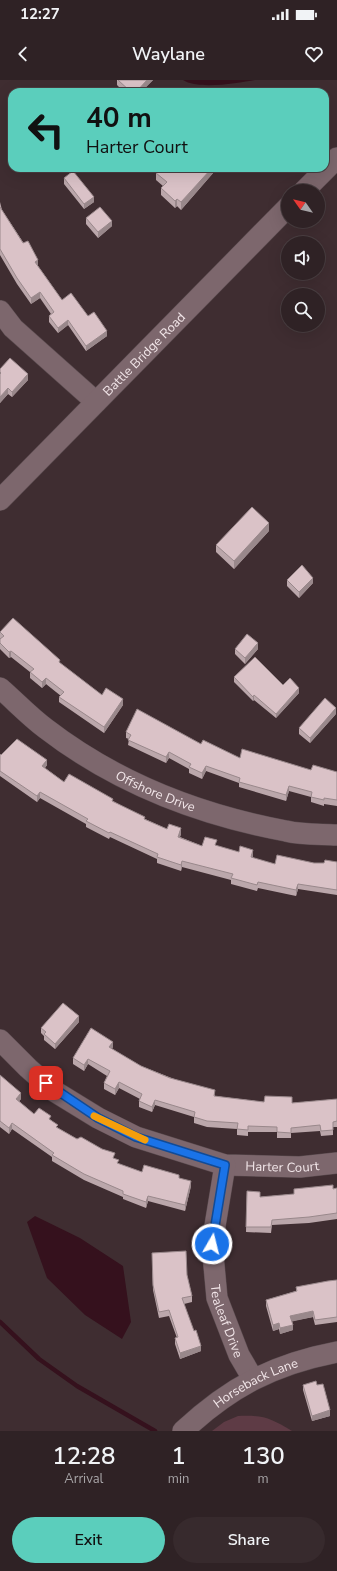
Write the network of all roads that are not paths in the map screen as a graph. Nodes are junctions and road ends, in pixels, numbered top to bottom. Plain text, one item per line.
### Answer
1 (337, 158) edge
2 (329, 166) edge
3 (323, 172) edge
4 (311, 184) edge
5 (281, 215) edge
6 (0, 311) edge
7 (7, 333) edge
8 (96, 402) junction
9 (0, 500) edge
10 (0, 688) edge
11 (337, 835) edge
12 (0, 1040) edge
13 (337, 1163) edge
14 (225, 1165) junction
15 (337, 1352) edge
16 (253, 1378) junction
17 (183, 1431) edge

1 - 2 street
3 - 4 street
5 - 8 street, Battle Bridge Road
6 - 7 street
7 - 8 street
8 - 9 street, Battle Bridge Road
10 - 11 street, Offshore Drive
12 - 14 street, Harter Court
13 - 14 street, Harter Court
14 - 16 street, Tealeaf Drive
15 - 16 street, Horseback Lane
16 - 17 street, Horseback Lane

